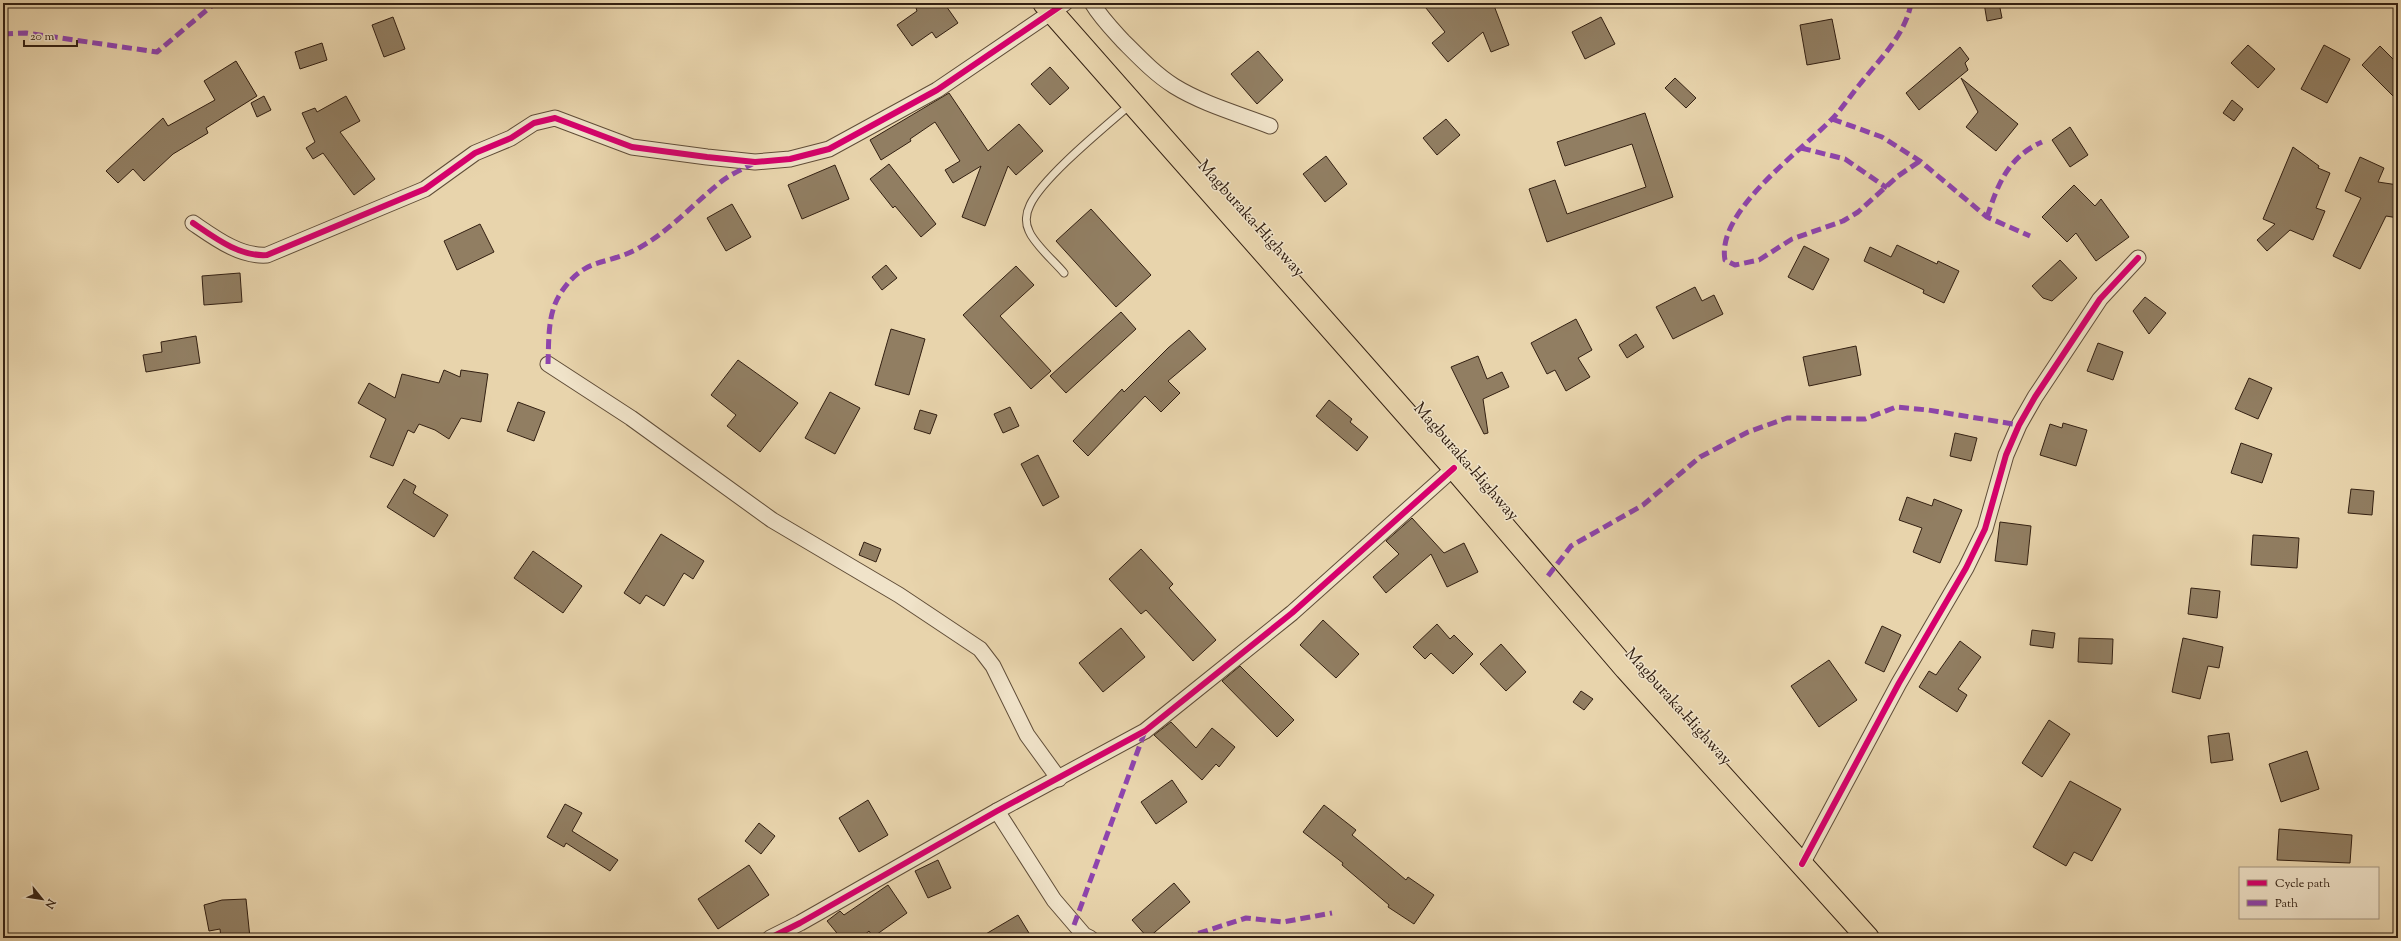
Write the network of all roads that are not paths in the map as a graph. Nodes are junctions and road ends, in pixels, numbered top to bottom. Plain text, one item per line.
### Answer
1 (1092, 3) edge
2 (1054, 6) edge
3 (1131, 104) junction
4 (1270, 126) dead end
5 (193, 223) dead end
6 (2138, 258) dead end
7 (1064, 273) dead end
8 (548, 364) dead end
9 (1454, 468) junction
10 (1059, 779) junction
11 (997, 811) junction
12 (1802, 864) junction
13 (770, 938) edge
14 (1090, 938) edge
15 (1868, 938) edge

1 - 4 street
2 - 3 main road, Magburaka Highway
2 - 5 street
3 - 7 lane
3 - 9 main road, Magburaka Highway
6 - 12 street
8 - 10 street
9 - 10 street
9 - 12 main road, Magburaka Highway
10 - 11 street
11 - 13 street
11 - 14 street
12 - 15 main road, Magburaka Highway

